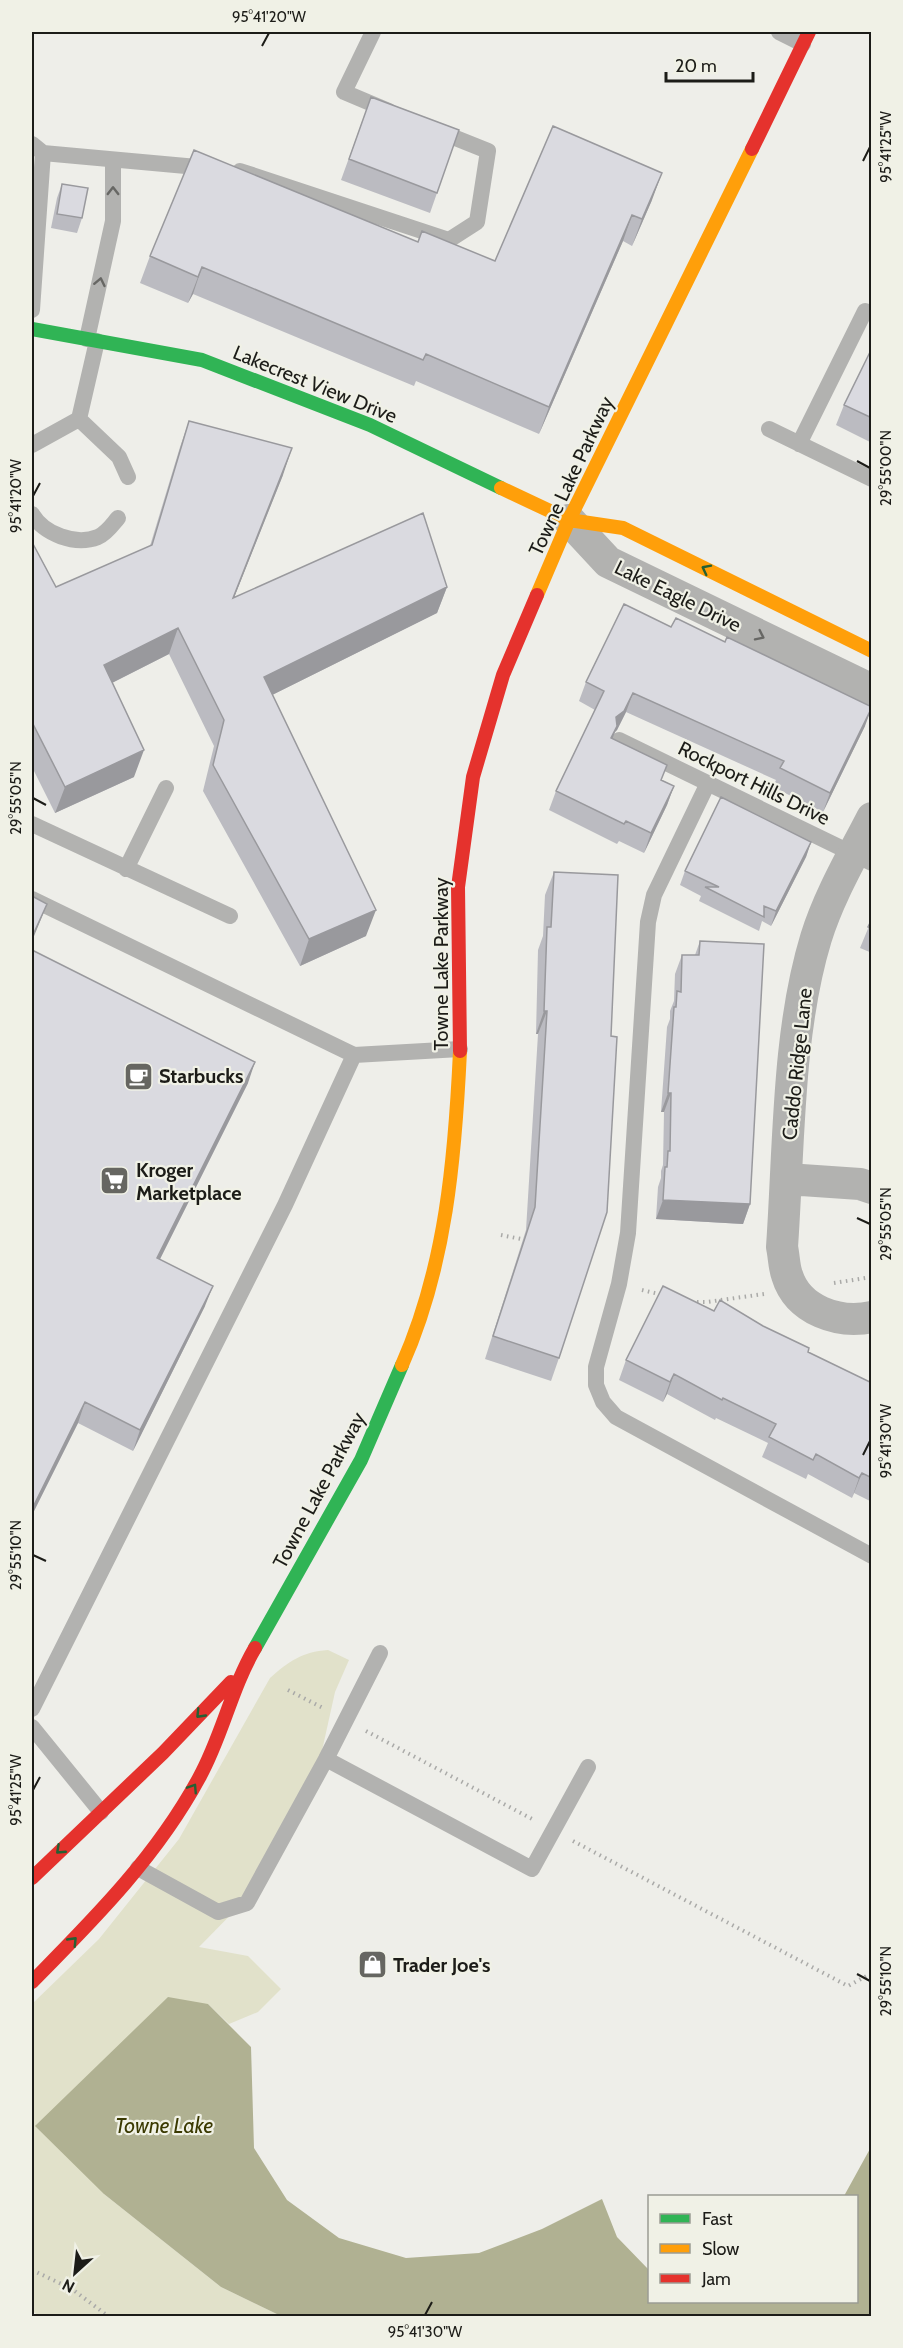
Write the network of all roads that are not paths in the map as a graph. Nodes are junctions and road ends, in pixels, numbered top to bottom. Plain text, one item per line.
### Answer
1 (373, 32) edge
2 (778, 32) edge
3 (806, 38) edge
4 (37, 149) edge
5 (113, 161) junction
6 (32, 310) edge
7 (865, 311) dead end
8 (32, 329) edge
9 (92, 340) junction
10 (79, 419) junction
11 (769, 429) dead end
12 (799, 444) junction
13 (32, 445) edge
14 (128, 477) dead end
15 (872, 478) edge
16 (32, 514) edge
17 (118, 518) dead end
18 (569, 520) junction
19 (872, 651) edge
20 (872, 690) edge
21 (619, 740) edge
22 (708, 783) junction
23 (166, 788) dead end
24 (872, 818) edge
25 (32, 824) edge
26 (862, 859) edge
27 (126, 869) junction
28 (32, 899) edge
29 (230, 916) dead end
30 (460, 1049) junction
31 (354, 1055) junction
32 (787, 1179) junction
33 (872, 1188) edge
34 (872, 1317) edge
35 (872, 1556) edge
36 (380, 1653) dead end
37 (241, 1672) junction
38 (32, 1708) edge
39 (32, 1727) edge
40 (326, 1759) junction
41 (588, 1767) dead end
42 (100, 1812) junction
43 (138, 1868) junction
44 (32, 1878) edge
45 (32, 1982) edge

1 - 5 lane
2 - 3 lane
3 - 18 street, Towne Lake Parkway
4 - 5 lane
4 - 6 lane
9 -> 5 lane
7 - 12 lane
8 - 9 street, Lakecrest View Drive
9 - 10 lane
9 - 18 street, Lakecrest View Drive
10 - 13 lane
10 - 14 lane
11 - 12 lane
12 - 15 lane
16 - 17 lane
19 -> 18 street, Lake Eagle Drive
18 -> 20 street, Lake Eagle Drive
18 - 30 street, Towne Lake Parkway
21 - 22 lane, Rockport Hills Drive
22 - 26 lane, Rockport Hills Drive
22 - 35 lane
23 - 27 lane
24 - 26 street, Caddo Ridge Lane
25 - 27 lane
26 - 32 street, Caddo Ridge Lane
27 - 29 lane
28 - 31 lane
30 - 31 lane
30 - 37 street, Towne Lake Parkway
31 - 38 lane
32 - 33 street
32 - 34 street, Caddo Ridge Lane
36 - 40 lane
37 -> 42 street, Towne Lake Parkway
43 -> 37 street, Towne Lake Parkway
39 - 42 lane
40 - 41 lane
40 - 43 lane
42 -> 44 street, Towne Lake Parkway
45 -> 43 street, Towne Lake Parkway

